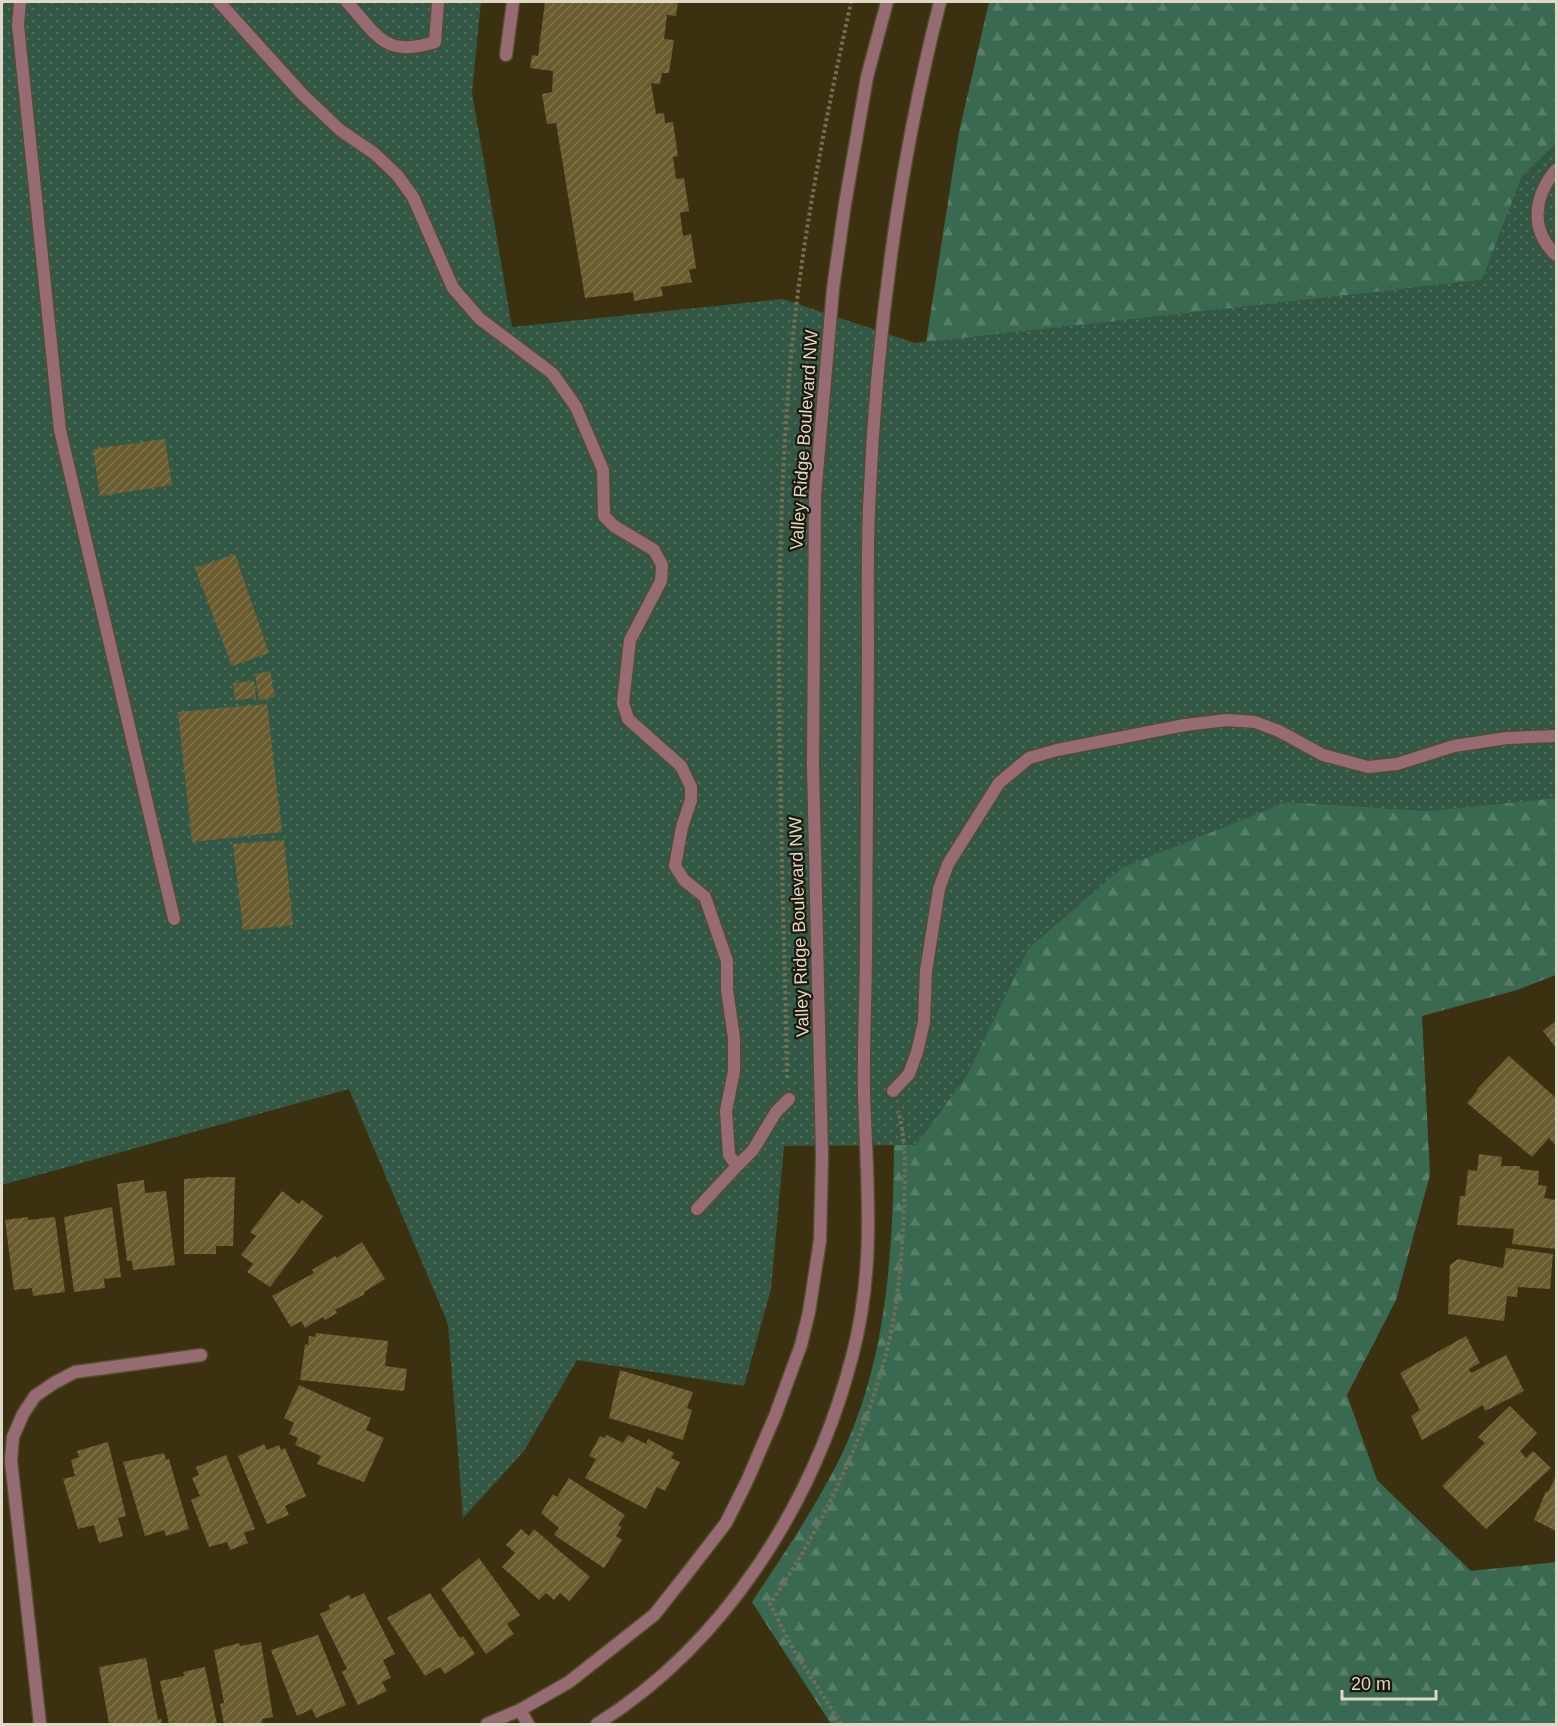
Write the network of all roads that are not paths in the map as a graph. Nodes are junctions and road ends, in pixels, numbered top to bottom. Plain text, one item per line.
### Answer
1 (20, 2) edge
2 (219, 2) edge
3 (347, 2) edge
4 (438, 2) edge
5 (513, 2) edge
6 (887, 2) edge
7 (940, 2) edge
8 (506, 55) dead end
9 (1557, 170) edge
10 (1557, 255) edge
11 (1557, 736) edge
12 (174, 919) dead end
13 (893, 1091) dead end
14 (789, 1099) dead end
15 (737, 1166) junction
16 (697, 1209) dead end
17 (201, 1355) dead end
18 (520, 1710) junction
19 (40, 1725) edge
20 (486, 1725) edge
21 (528, 1725) edge
22 (597, 1725) edge

1 - 12 street
2 - 15 street
3 - 4 street
5 - 8 street
6 - 18 street, Valley Ridge Boulevard NW
7 - 22 street
9 - 10 street
11 - 13 street
14 - 15 street
15 - 16 street
17 - 19 street
18 - 20 street, Valley Ridge Boulevard NW
18 - 21 street

